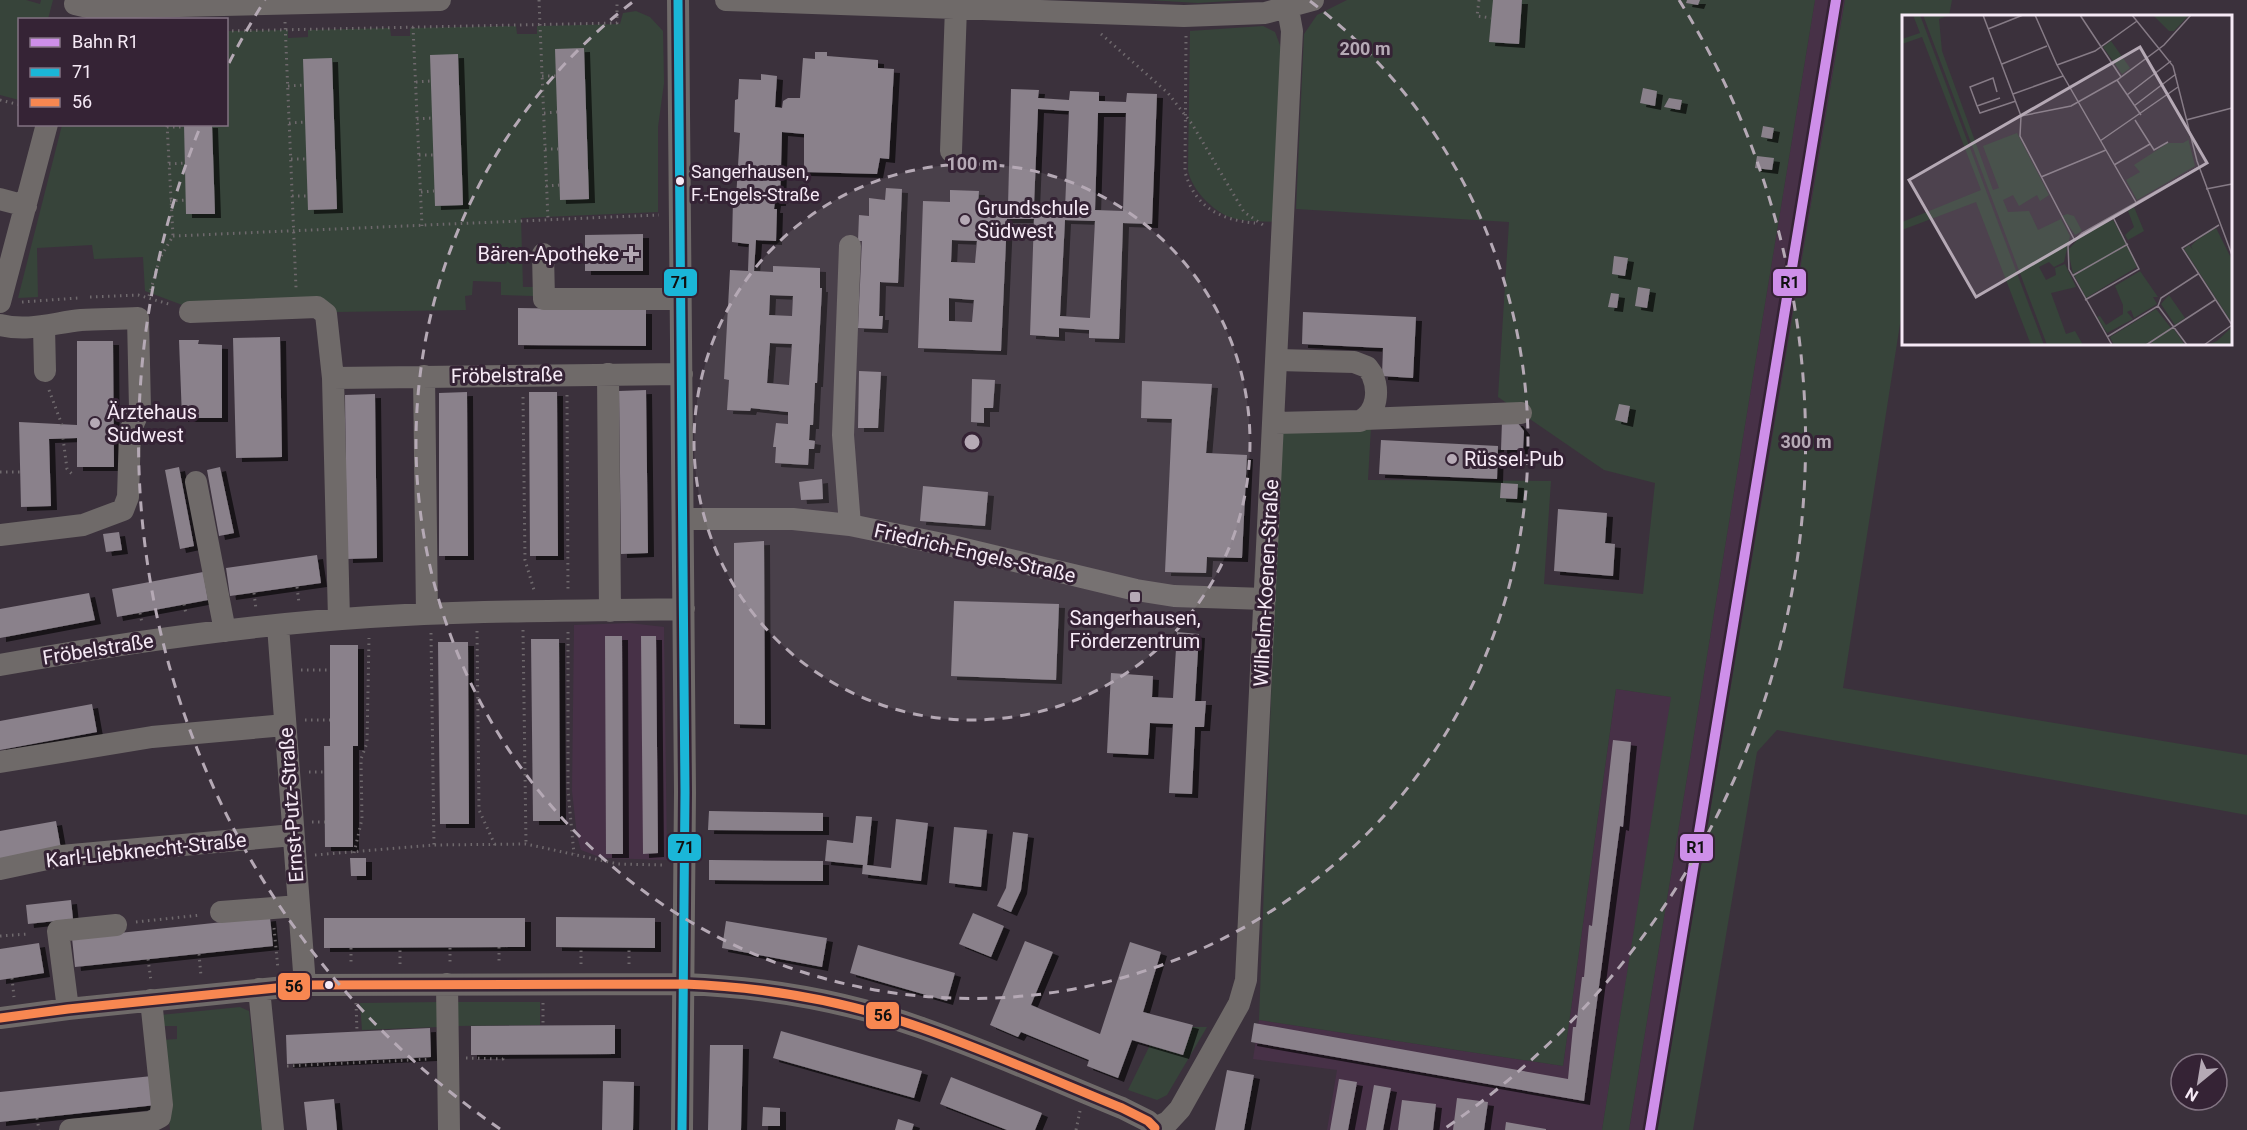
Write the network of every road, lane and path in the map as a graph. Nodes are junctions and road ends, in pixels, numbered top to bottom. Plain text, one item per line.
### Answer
1 (440, 0) edge
2 (539, 0) edge
3 (617, 0) edge
4 (678, 0) edge
5 (726, 0) edge
6 (1313, 0) edge
7 (1479, 0) edge
8 (907, 2) edge
9 (284, 3) junction
10 (956, 7) junction
11 (74, 8) edge
12 (1288, 9) junction
13 (1491, 18) dead end
14 (540, 24) junction
15 (413, 27) junction
16 (1185, 28) dead end
17 (285, 29) junction
18 (228, 31) edge
19 (1100, 32) dead end
20 (542, 76) junction
21 (556, 76) dead end
22 (430, 81) dead end
23 (416, 82) junction
24 (304, 85) dead end
25 (288, 86) junction
26 (0, 100) edge
27 (18, 104) edge
28 (557, 112) dead end
29 (543, 113) junction
30 (1185, 116) junction
31 (432, 118) dead end
32 (417, 119) junction
33 (305, 122) dead end
34 (289, 123) junction
35 (47, 126) edge
36 (167, 126) edge
37 (184, 127) dead end
38 (545, 149) junction
39 (558, 149) dead end
40 (951, 151) dead end
41 (433, 154) dead end
42 (419, 155) junction
43 (291, 159) junction
44 (306, 159) dead end
45 (185, 163) dead end
46 (168, 164) junction
47 (560, 185) dead end
48 (546, 186) junction
49 (434, 191) dead end
50 (420, 192) junction
51 (292, 196) junction
52 (307, 196) dead end
53 (0, 199) edge
54 (186, 200) dead end
55 (170, 201) junction
56 (27, 206) junction
57 (679, 214) junction
58 (548, 220) junction
59 (1258, 223) junction
60 (1284, 224) junction
61 (422, 226) junction
62 (293, 231) junction
63 (173, 236) junction
64 (850, 246) dead end
65 (1283, 248) junction
66 (543, 254) dead end
67 (149, 296) dead end
68 (679, 299) junction
69 (0, 302) edge
70 (296, 308) junction
71 (190, 312) dead end
72 (0, 325) edge
73 (44, 327) junction
74 (1278, 360) junction
75 (608, 374) junction
76 (682, 374) junction
77 (522, 375) junction
78 (567, 375) junction
79 (424, 376) junction
80 (333, 378) junction
81 (47, 380) joint
82 (1521, 412) dead end
83 (1364, 419) junction
84 (523, 421) junction
85 (529, 421) dead end
86 (1275, 423) junction
87 (63, 425) dead end
88 (63, 438) dead end
89 (0, 472) edge
90 (20, 472) dead end
91 (524, 473) junction
92 (530, 473) dead end
93 (72, 474) dead end
94 (196, 482) dead end
95 (683, 519) junction
96 (524, 525) junction
97 (530, 525) dead end
98 (850, 525) junction
99 (0, 535) edge
100 (297, 587) dead end
101 (254, 593) dead end
102 (1265, 600) junction
103 (684, 609) junction
104 (568, 611) junction
105 (610, 611) junction
106 (300, 612) dead end
107 (532, 612) junction
108 (477, 613) junction
109 (427, 614) junction
110 (257, 615) dead end
111 (369, 617) junction
112 (339, 619) junction
113 (278, 626) junction
114 (225, 631) junction
115 (0, 665) edge
116 (524, 665) junction
117 (532, 665) dead end
118 (281, 670) junction
119 (331, 670) dead end
120 (524, 715) junction
121 (532, 715) dead end
122 (285, 725) junction
123 (525, 759) junction
124 (532, 759) dead end
125 (0, 762) edge
126 (525, 799) junction
127 (533, 799) dead end
128 (434, 844) junction
129 (495, 844) junction
130 (526, 844) junction
131 (294, 845) junction
132 (354, 853) junction
133 (574, 854) junction
134 (683, 866) junction
135 (0, 869) edge
136 (299, 906) junction
137 (272, 908) junction
138 (222, 912) joint
139 (116, 925) joint
140 (28, 934) dead end
141 (0, 936) edge
142 (499, 947) dead end
143 (581, 947) dead end
144 (351, 948) dead end
145 (400, 948) dead end
146 (450, 948) dead end
147 (629, 948) dead end
148 (200, 954) dead end
149 (148, 959) dead end
150 (500, 971) dead end
151 (581, 971) dead end
152 (400, 972) dead end
153 (351, 973) dead end
154 (629, 973) dead end
155 (278, 974) dead end
156 (12, 978) dead end
157 (449, 978) junction
158 (201, 979) dead end
159 (684, 984) junction
160 (304, 985) junction
161 (259, 989) junction
162 (151, 992) junction
163 (356, 999) dead end
164 (543, 999) dead end
165 (15, 1001) dead end
166 (68, 1009) junction
167 (0, 1018) edge
168 (543, 1026) dead end
169 (357, 1031) dead end
170 (503, 1055) dead end
171 (448, 1058) junction
172 (285, 1066) dead end
173 (1080, 1107) dead end
174 (37, 1118) dead end
175 (1155, 1129) edge
176 (39, 1130) edge
177 (70, 1130) edge
178 (273, 1130) edge
179 (448, 1130) edge
180 (682, 1130) edge
181 (1076, 1130) edge

1 - 9 street
2 - 14 path
3 - 14 path
4 - 57 street
5 - 8 street
6 - 12 street
7 - 13 path
8 - 10 street
9 - 11 street
9 - 17 path
10 - 12 street
10 - 40 street
12 - 60 street, Wilhelm-Koenen-Straße
14 - 15 path
14 - 20 path
15 - 17 path
15 - 23 path
16 - 30 path
17 - 18 path
17 - 25 path
19 - 30 path
20 - 21 path
20 - 29 path
22 - 23 path
23 - 32 path
24 - 25 path
25 - 34 path
26 - 27 path
28 - 29 path
29 - 38 path
30 - 59 path
30 - 59 path
31 - 32 path
32 - 42 path
33 - 34 path
34 - 43 path
35 - 56 street
36 - 37 path
36 - 46 path
38 - 39 path
38 - 48 path
41 - 42 path
42 - 50 path
43 - 44 path
43 - 51 path
45 - 46 path
46 - 55 path
47 - 48 path
48 - 58 path
49 - 50 path
50 - 61 path
51 - 52 path
51 - 62 path
53 - 56 street
54 - 55 path
55 - 63 path
56 - 69 street
57 - 58 path
57 - 68 street
58 - 61 path
59 - 60 path
59 - 65 path
60 - 65 street, Wilhelm-Koenen-Straße
61 - 62 path
62 - 63 path
62 - 70 path
63 - 67 path
64 - 98 street
65 - 74 street, Wilhelm-Koenen-Straße
66 - 68 street
68 - 76 street
70 - 71 street
70 - 80 street
72 - 73 street
73 - 81 street
73 - 99 street
74 - 83 street
74 - 86 street, Wilhelm-Koenen-Straße
75 - 76 street, Fröbelstraße
75 - 78 street, Fröbelstraße
75 - 105 street
76 - 95 street
77 - 78 street, Fröbelstraße
77 - 79 street, Fröbelstraße
77 - 84 path
78 - 104 path
79 - 80 street, Fröbelstraße
79 - 109 street
80 - 112 street
81 - 87 path
82 - 83 street
83 - 86 street
84 - 85 path
84 - 91 path
86 - 102 street, Wilhelm-Koenen-Straße
88 - 93 path
89 - 90 path
91 - 92 path
91 - 96 path
94 - 114 street
95 - 98 street, Friedrich-Engels-Straße
95 - 103 street
96 - 97 path
96 - 107 path
98 - 102 street, Friedrich-Engels-Straße
100 - 106 path
101 - 110 path
102 - 175 street, Wilhelm-Koenen-Straße
103 - 105 street, Fröbelstraße
103 - 134 street
104 - 105 street, Fröbelstraße
104 - 107 street, Fröbelstraße
104 - 133 path
107 - 108 street, Fröbelstraße
107 - 116 path
108 - 109 street, Fröbelstraße
108 - 129 path
109 - 111 street, Fröbelstraße
109 - 128 path
111 - 112 street, Fröbelstraße
111 - 132 path
112 - 113 street, Fröbelstraße
113 - 114 street, Fröbelstraße
113 - 118 street, Ernst-Putz-Straße
114 - 115 street, Fröbelstraße
116 - 117 path
116 - 120 path
118 - 119 path
118 - 122 street, Ernst-Putz-Straße
120 - 121 path
120 - 123 path
122 - 125 street
122 - 131 street, Ernst-Putz-Straße
123 - 124 path
123 - 126 path
126 - 127 path
126 - 130 path
128 - 129 path
128 - 132 path
129 - 130 path
130 - 133 path
131 - 132 path
131 - 135 street, Karl-Liebknecht-Straße
131 - 136 street, Ernst-Putz-Straße
133 - 134 path
134 - 159 street
136 - 137 street
136 - 160 street, Ernst-Putz-Straße
137 - 138 street
137 - 155 path
138 - 139 path
139 - 166 street
140 - 141 path
142 - 150 path
143 - 151 path
144 - 153 path
145 - 152 path
146 - 157 path
147 - 154 path
148 - 158 path
149 - 162 path
156 - 165 path
157 - 159 street
157 - 160 street
157 - 171 street
159 - 175 street
159 - 180 street
160 - 161 street
161 - 162 street
161 - 178 street
162 - 166 street
162 - 177 street
163 - 169 path
164 - 168 path
166 - 167 street
170 - 171 path
171 - 172 path
171 - 179 street
173 - 181 path
174 - 176 path

